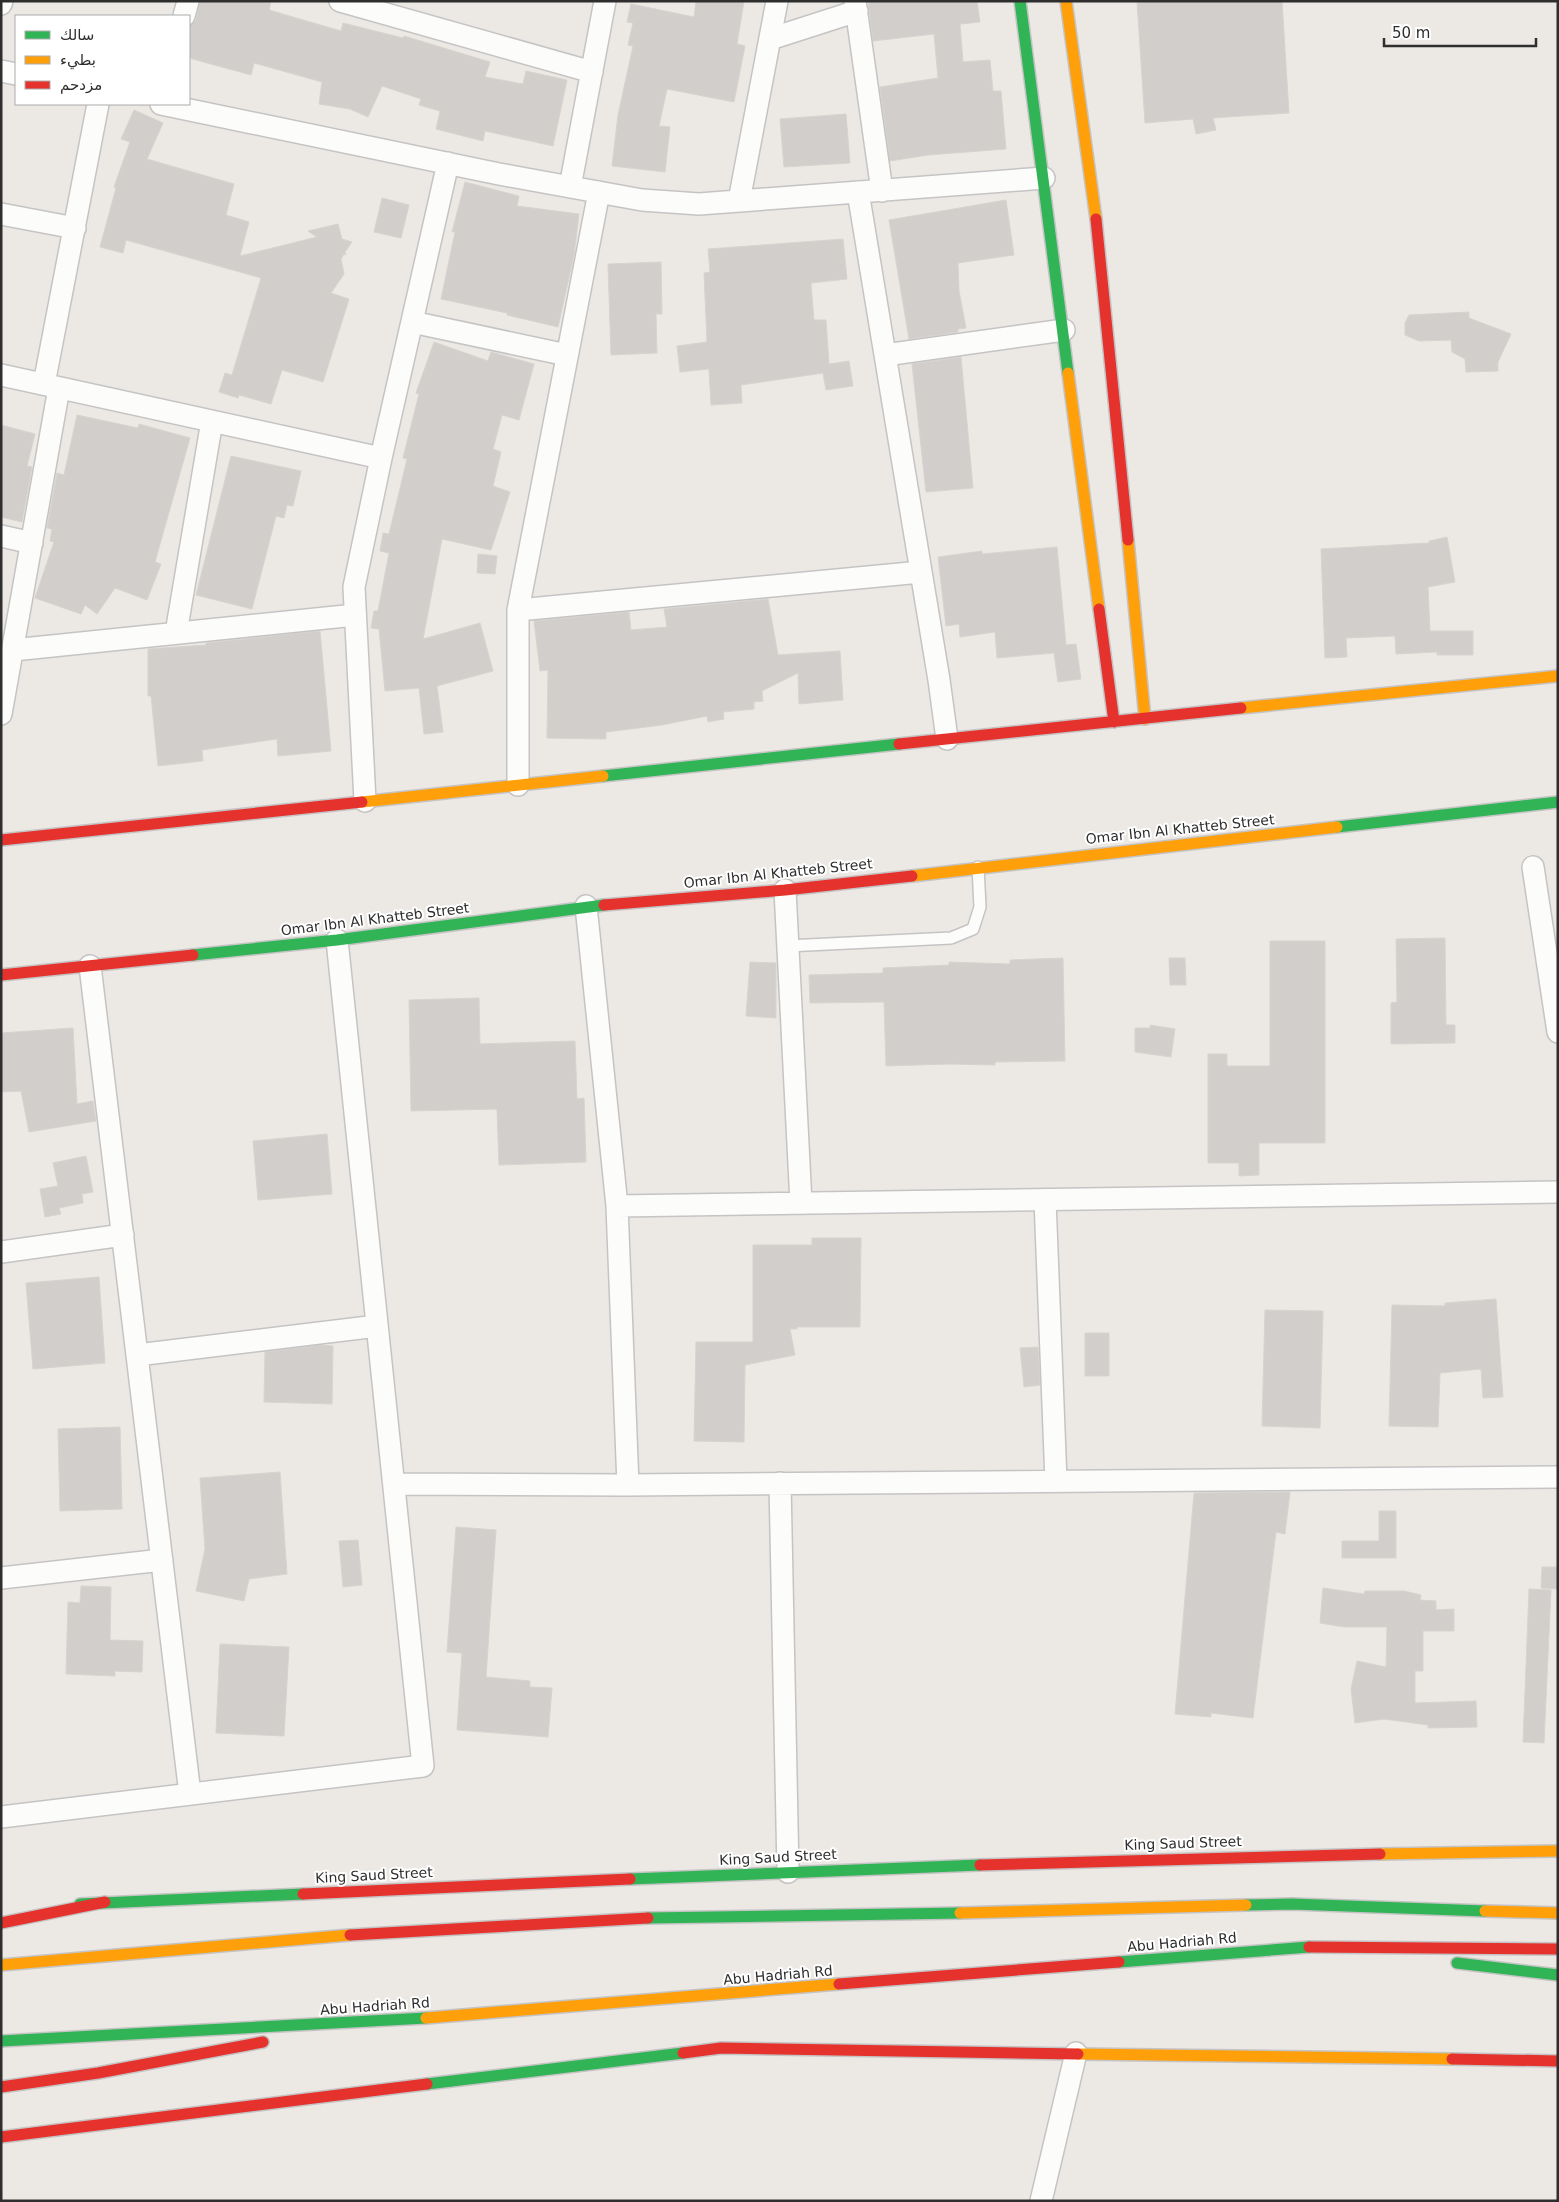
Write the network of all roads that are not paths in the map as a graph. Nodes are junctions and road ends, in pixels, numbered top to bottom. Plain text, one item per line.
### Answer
1 (188, 1) edge
2 (340, 1) edge
3 (605, 1) edge
4 (777, 1) edge
5 (1020, 1) edge
6 (1066, 1) edge
7 (856, 6) edge
8 (184, 15) edge
9 (770, 39) junction
10 (1, 70) edge
11 (592, 72) junction
12 (15, 74) edge
13 (98, 105) edge
14 (166, 105) edge
15 (448, 163) junction
16 (1044, 178) junction
17 (570, 187) junction
18 (882, 190) junction
19 (599, 192) junction
20 (858, 192) junction
21 (740, 202) junction
22 (1, 214) edge
23 (75, 228) junction
24 (412, 322) junction
25 (1064, 330) junction
26 (885, 355) junction
27 (567, 356) junction
28 (1, 375) edge
29 (51, 386) junction
30 (212, 421) junction
31 (381, 458) junction
32 (1, 536) edge
33 (32, 542) junction
34 (921, 572) junction
35 (518, 610) junction
36 (355, 615) junction
37 (176, 633) junction
38 (12, 650) junction
39 (1558, 676) edge
40 (1, 714) edge
41 (1145, 718) junction
42 (1114, 722) junction
43 (947, 739) junction
44 (518, 785) junction
45 (365, 801) junction
46 (1558, 802) edge
47 (1, 840) edge
48 (978, 867) junction
49 (1533, 867) dead end
50 (785, 890) junction
51 (586, 906) junction
52 (337, 940) junction
53 (787, 946) junction
54 (90, 966) junction
55 (1, 975) edge
56 (1558, 1032) edge
57 (1558, 1192) edge
58 (1046, 1200) junction
59 (802, 1203) junction
60 (617, 1206) junction
61 (123, 1235) junction
62 (1, 1252) edge
63 (378, 1326) junction
64 (137, 1355) junction
65 (1558, 1477) edge
66 (1056, 1481) junction
67 (780, 1483) junction
68 (394, 1484) junction
69 (628, 1485) junction
70 (162, 1560) junction
71 (1, 1578) edge
72 (190, 1794) junction
73 (1, 1817) edge
74 (1558, 1851) edge
75 (788, 1872) junction
76 (105, 1902) junction
77 (1, 1912) edge
78 (1558, 1913) edge
79 (1, 1923) edge
80 (1319, 1946) junction
81 (1558, 1949) edge
82 (1, 1965) edge
83 (1558, 1975) edge
84 (371, 2022) junction
85 (293, 2037) dead end
86 (274, 2040) dead end
87 (1, 2042) edge
88 (1076, 2053) junction
89 (1558, 2062) edge
90 (1, 2087) edge
91 (1, 2137) edge
92 (1041, 2201) edge

1 - 8 street
2 - 11 street
3 - 11 street
4 - 9 street
5 - 16 main road
6 - 41 main road
7 - 9 street
7 - 18 street
9 - 21 street
10 - 12 street
11 - 17 street
13 - 23 street
14 - 15 street
15 - 17 street
15 - 24 street
16 - 18 street
16 - 25 main road
17 - 19 street
18 - 20 street
19 - 21 street
19 - 27 street
20 - 21 street
20 - 26 street
22 - 23 street
23 - 29 street
24 - 27 street
24 - 31 street
25 - 26 street
25 - 42 main road
26 - 34 street
27 - 35 street
28 - 29 street
29 - 30 street
29 - 33 street
30 - 31 street
30 - 37 street
31 - 36 street
32 - 33 street
33 - 38 street
34 - 35 street
34 - 43 street
35 - 44 street
36 - 37 street
36 - 45 street
37 - 38 street
38 - 40 street
39 - 41 main road
41 - 42 main road
42 - 43 main road
43 - 44 main road
44 - 45 main road
45 - 47 main road
46 - 48 main road, Omar Ibn Al Khatteb Street
48 - 50 main road, Omar Ibn Al Khatteb Street
48 - 53 lane
49 - 56 street
50 - 51 main road, Omar Ibn Al Khatteb Street
50 - 53 street
51 - 52 main road, Omar Ibn Al Khatteb Street
51 - 60 street
52 - 54 main road, Omar Ibn Al Khatteb Street
52 - 63 street
53 - 59 street
54 - 55 main road, Omar Ibn Al Khatteb Street
54 - 61 street
57 - 58 street
58 - 59 street
58 - 66 street
59 - 60 street
60 - 69 street
61 - 62 street
61 - 64 street
63 - 64 street
63 - 68 street
64 - 70 street
65 - 66 street
66 - 67 street
67 - 69 street
67 - 75 street
68 - 69 street
68 - 72 street
70 - 71 street
70 - 72 street
72 - 73 street
74 - 75 main road, King Saud Street
75 - 76 main road, King Saud Street
76 - 77 main road, King Saud Street
76 - 79 main road
78 - 82 main road
80 - 81 main road, Abu Hadriah Rd
80 - 83 main road
80 - 84 main road, Abu Hadriah Rd
84 - 85 main road
84 - 87 main road, Abu Hadriah Rd
86 - 90 main road
88 - 89 main road
88 - 91 main road
88 - 92 street

